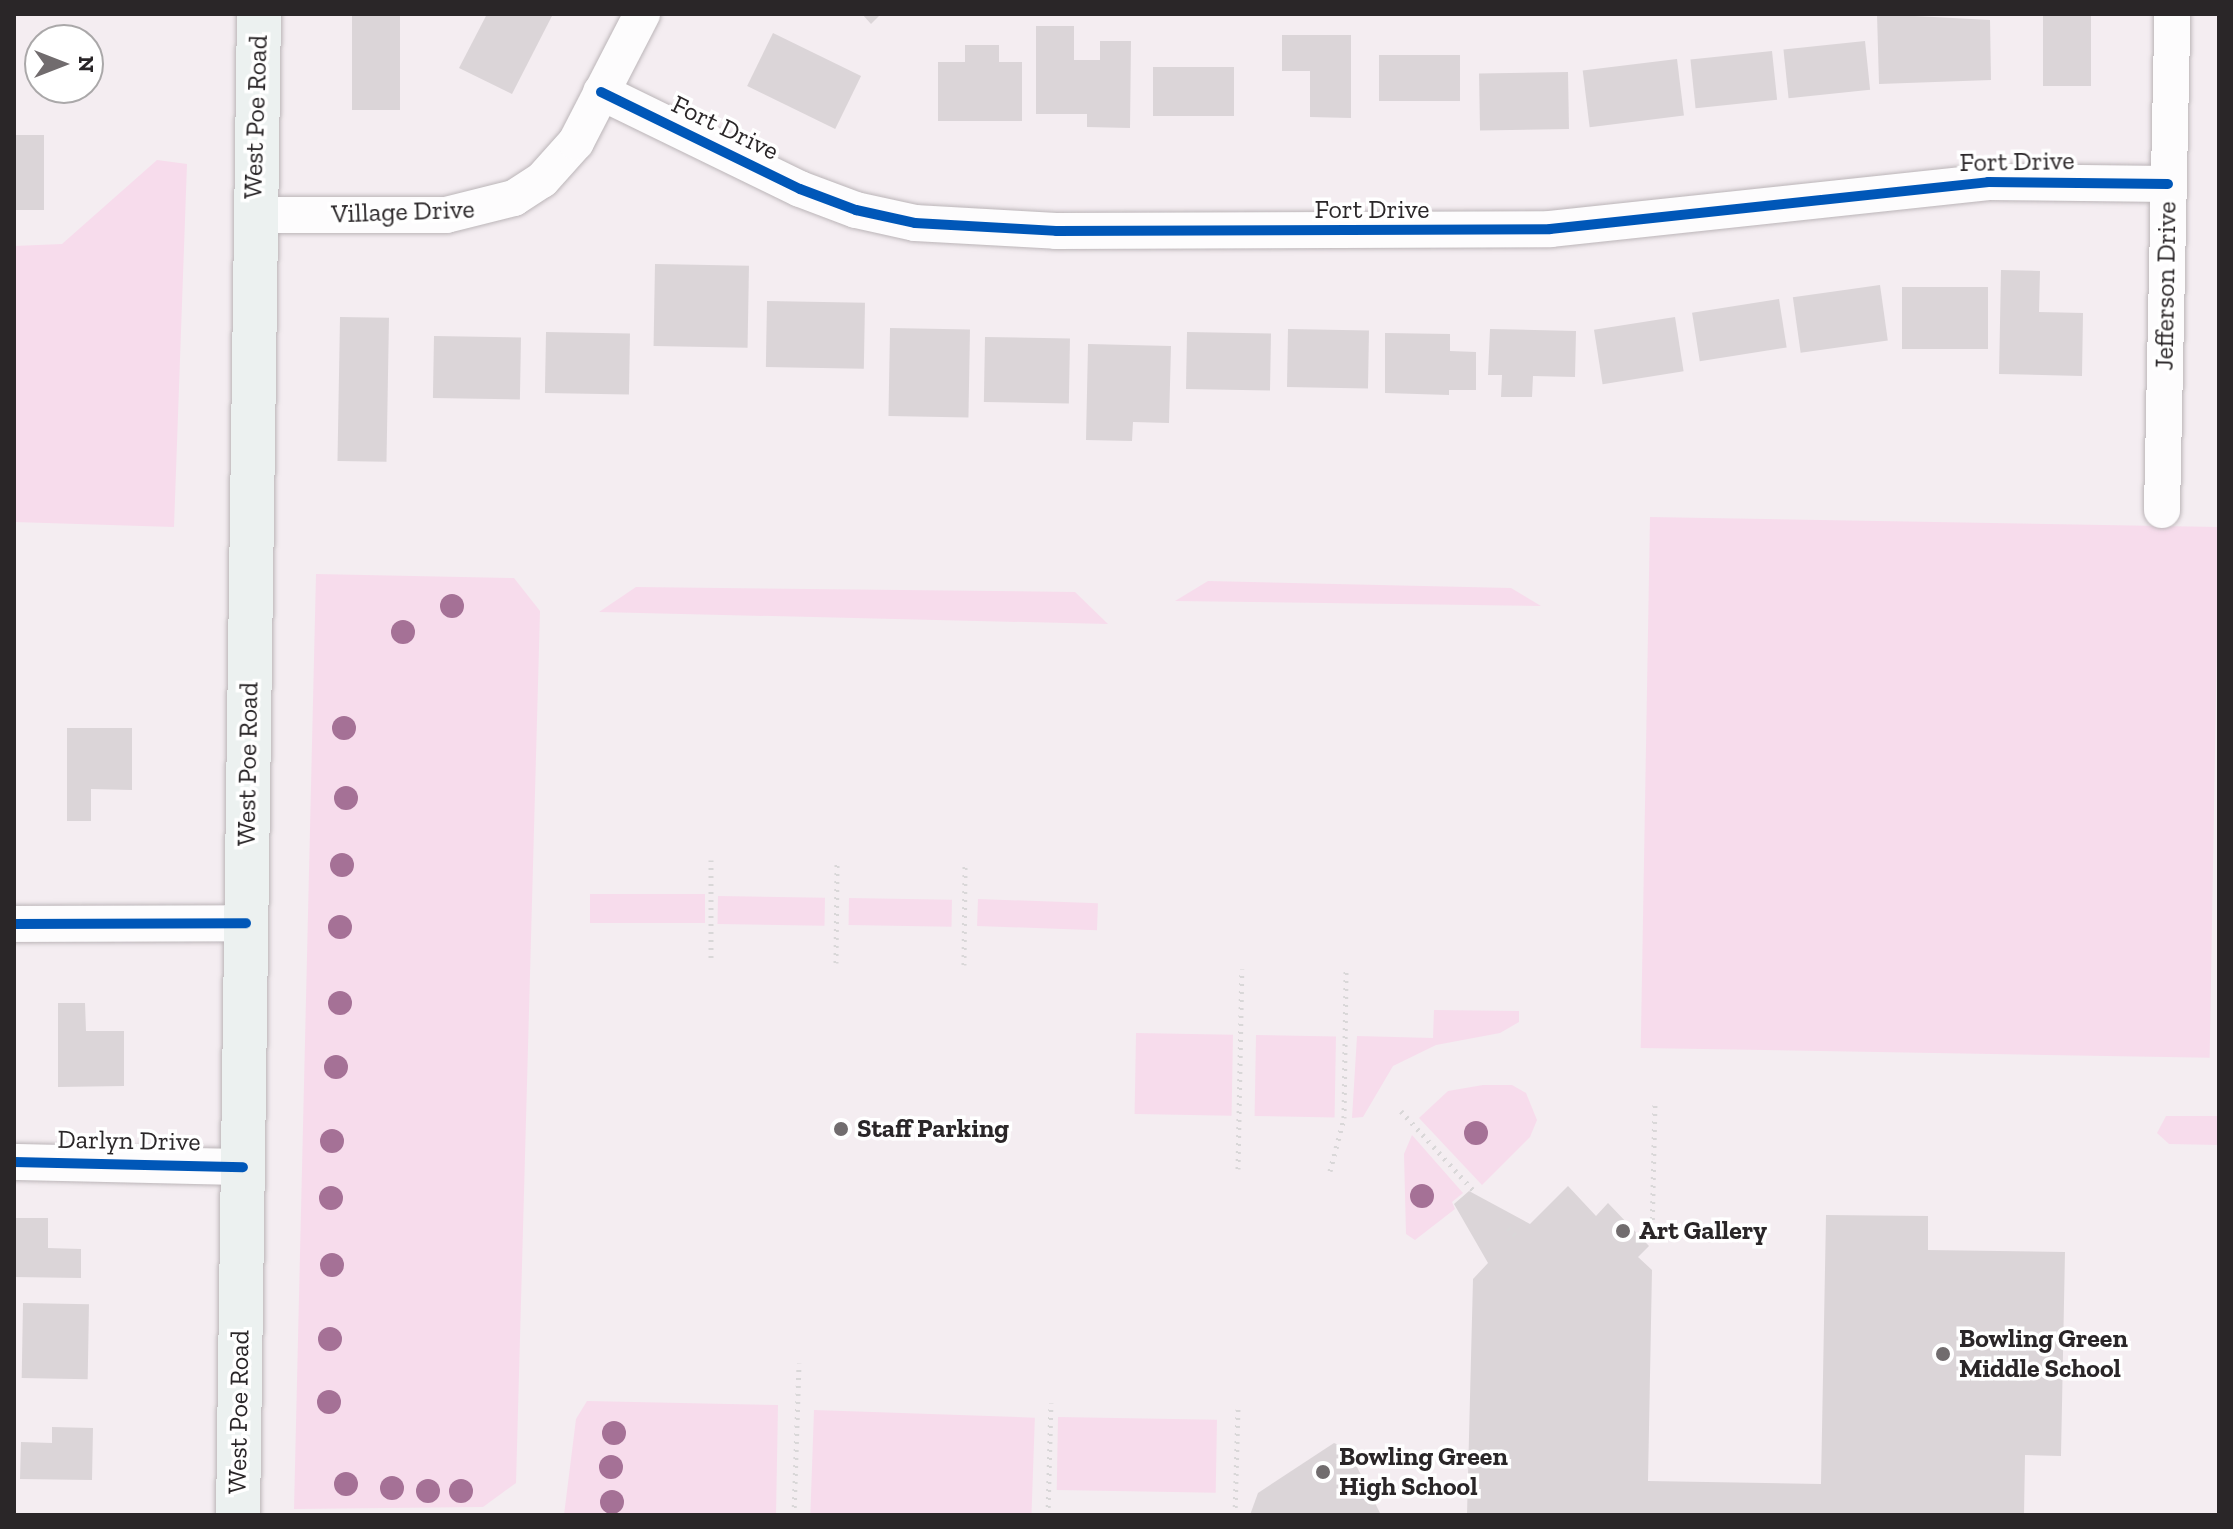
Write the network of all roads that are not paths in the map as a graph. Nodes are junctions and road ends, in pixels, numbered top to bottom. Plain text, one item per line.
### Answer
1 (259, 14) edge
2 (642, 14) edge
3 (2172, 14) edge
4 (601, 92) junction
5 (2168, 184) junction
6 (254, 215) junction
7 (2162, 510) dead end
8 (246, 923) junction
9 (14, 924) edge
10 (14, 1162) edge
11 (243, 1167) junction
12 (238, 1515) edge

1 - 6 main road, West Poe Road
2 - 4 street, Village Drive
3 - 5 street, Jefferson Drive
4 - 5 street, Fort Drive
4 - 6 street, Village Drive
5 - 7 street, Jefferson Drive
6 - 8 main road, West Poe Road
8 - 9 street
8 - 11 main road, West Poe Road
10 - 11 street, Darlyn Drive
11 - 12 main road, West Poe Road

